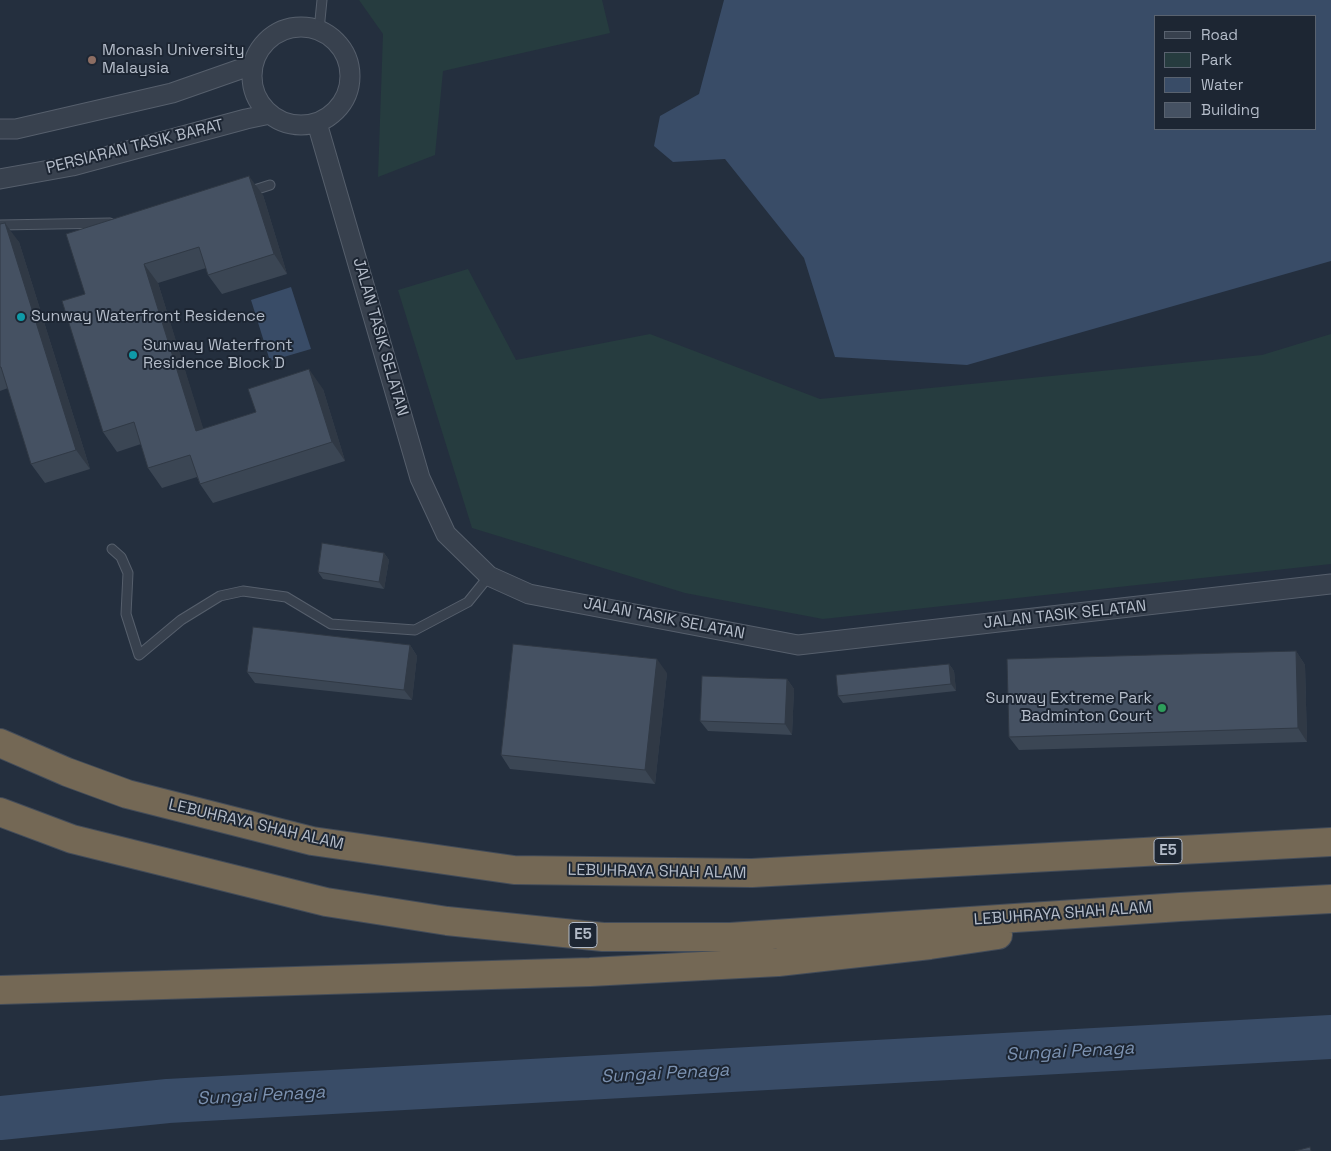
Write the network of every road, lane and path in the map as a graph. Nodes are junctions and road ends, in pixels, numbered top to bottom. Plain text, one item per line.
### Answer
1 (322, 0) edge
2 (318, 30) junction
3 (252, 65) junction
4 (270, 114) junction
5 (317, 123) junction
6 (0, 129) edge
7 (0, 179) edge
8 (270, 185) dead end
9 (242, 194) edge
10 (123, 222) edge
11 (0, 225) edge
12 (112, 549) dead end
13 (489, 576) junction
14 (1331, 584) edge
15 (0, 743) edge
16 (0, 812) edge
17 (1331, 842) edge
18 (1331, 899) edge
19 (1180, 906) junction
20 (3, 989) edge

1 - 2 lane
2 - 3 street
2 - 5 street
3 - 4 street
3 - 6 street
4 - 5 street
4 - 7 street, PERSIARAN TASIK BARAT
5 - 13 street, JALAN TASIK SELATAN
8 - 9 lane
10 - 11 lane
12 - 13 lane
13 - 14 street, JALAN TASIK SELATAN
15 - 17 highway, LEBUHRAYA SHAH ALAM / E5
16 - 19 highway, LEBUHRAYA SHAH ALAM / E5
18 - 19 highway, LEBUHRAYA SHAH ALAM / E5
19 - 20 highway

